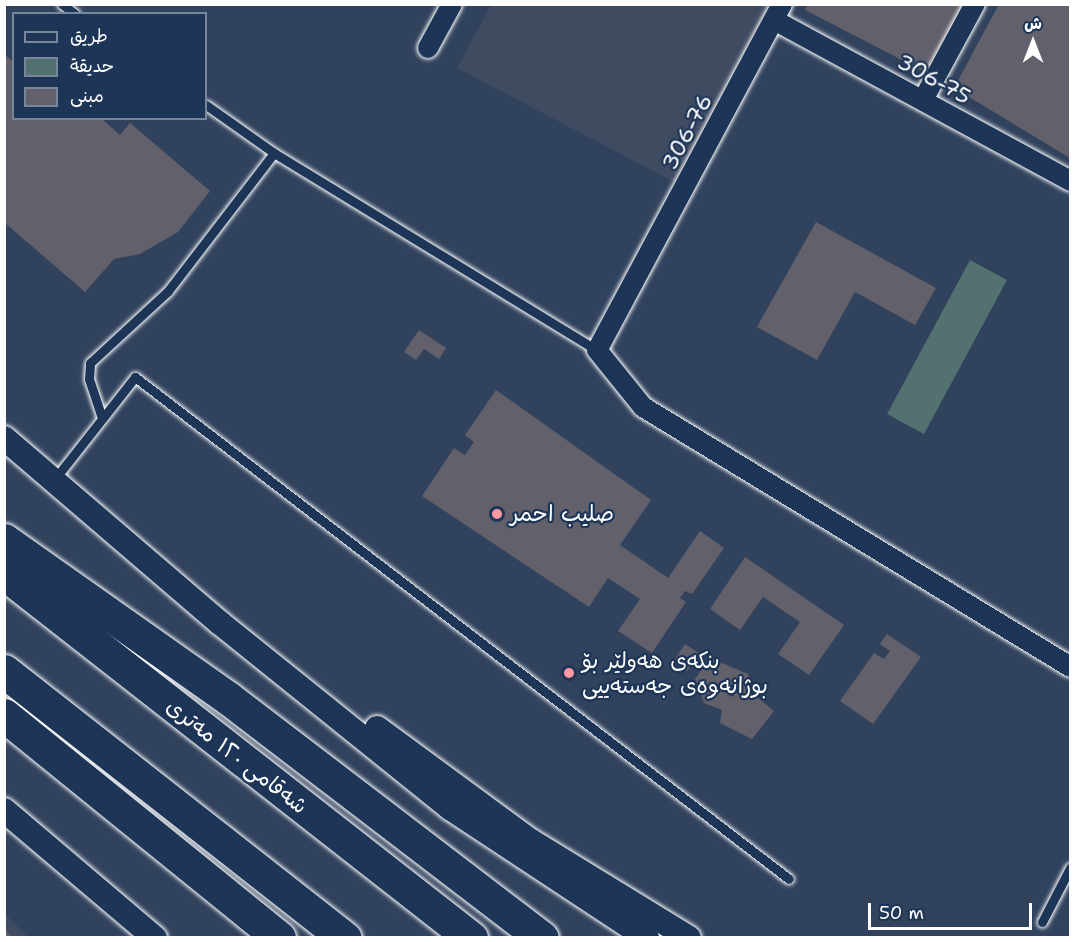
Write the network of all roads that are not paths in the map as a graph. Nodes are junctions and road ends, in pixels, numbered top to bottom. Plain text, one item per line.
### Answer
1 (452, 4) edge
2 (975, 4) edge
3 (778, 12) edge
4 (428, 48) dead end
5 (923, 100) junction
6 (207, 106) edge
7 (274, 153) junction
8 (1071, 181) edge
9 (597, 350) junction
10 (102, 418) junction
11 (4, 438) edge
12 (54, 480) junction
13 (4, 540) edge
14 (144, 555) junction
15 (4, 573) edge
16 (1071, 667) edge
17 (4, 671) edge
18 (4, 715) edge
19 (4, 810) edge
20 (1071, 868) edge
21 (789, 879) dead end
22 (1042, 922) dead end
23 (155, 938) edge
24 (279, 938) edge
25 (345, 938) edge
26 (471, 938) edge
27 (542, 938) edge
28 (647, 938) edge
29 (689, 938) edge

1 - 4 street
2 - 5 street
3 - 5 street, 306-75
3 - 9 street, 306-76
5 - 8 street, 306-75
6 - 7 lane
7 - 9 lane
7 - 10 lane
9 - 16 street
10 - 12 lane
10 - 21 lane
11 - 12 street
12 - 14 street
13 - 27 highway
14 - 28 street
14 - 29 street
15 - 26 highway, شەقامی ١٢٠ مەتری
17 - 25 highway
18 - 24 highway
19 - 23 street
20 - 22 lane

